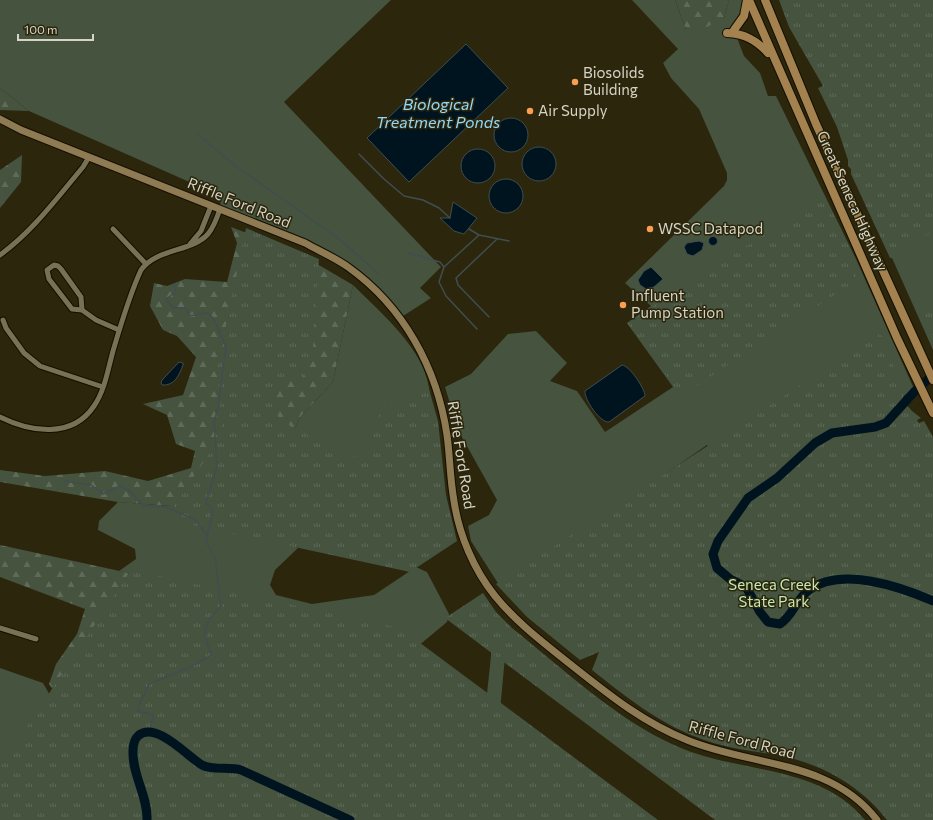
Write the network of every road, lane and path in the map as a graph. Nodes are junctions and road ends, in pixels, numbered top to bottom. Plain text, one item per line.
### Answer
1 (748, 0) edge
2 (765, 0) edge
3 (774, 60) junction
4 (0, 119) edge
5 (89, 157) junction
6 (211, 206) junction
7 (220, 209) junction
8 (113, 229) dead end
9 (189, 244) junction
10 (0, 255) edge
11 (146, 264) junction
12 (82, 310) junction
13 (3, 320) dead end
14 (119, 330) junction
15 (933, 380) edge
16 (103, 387) junction
17 (932, 410) edge
18 (0, 417) edge
19 (0, 628) edge
20 (36, 639) dead end
21 (877, 820) edge

1 - 3 main road, Great Seneca Highway
1 - 3 main road
2 - 15 main road, Great Seneca Highway
3 - 17 main road, Great Seneca Highway
4 - 5 street, Riffle Ford Road
5 - 6 street, Riffle Ford Road
5 - 10 street
6 - 7 street, Riffle Ford Road
6 - 9 street
7 - 9 street
7 - 21 street, Riffle Ford Road
8 - 11 street
9 - 11 street
11 - 14 street
12 - 12 street
12 - 14 street
13 - 16 street
14 - 16 street
16 - 18 street
19 - 20 street

